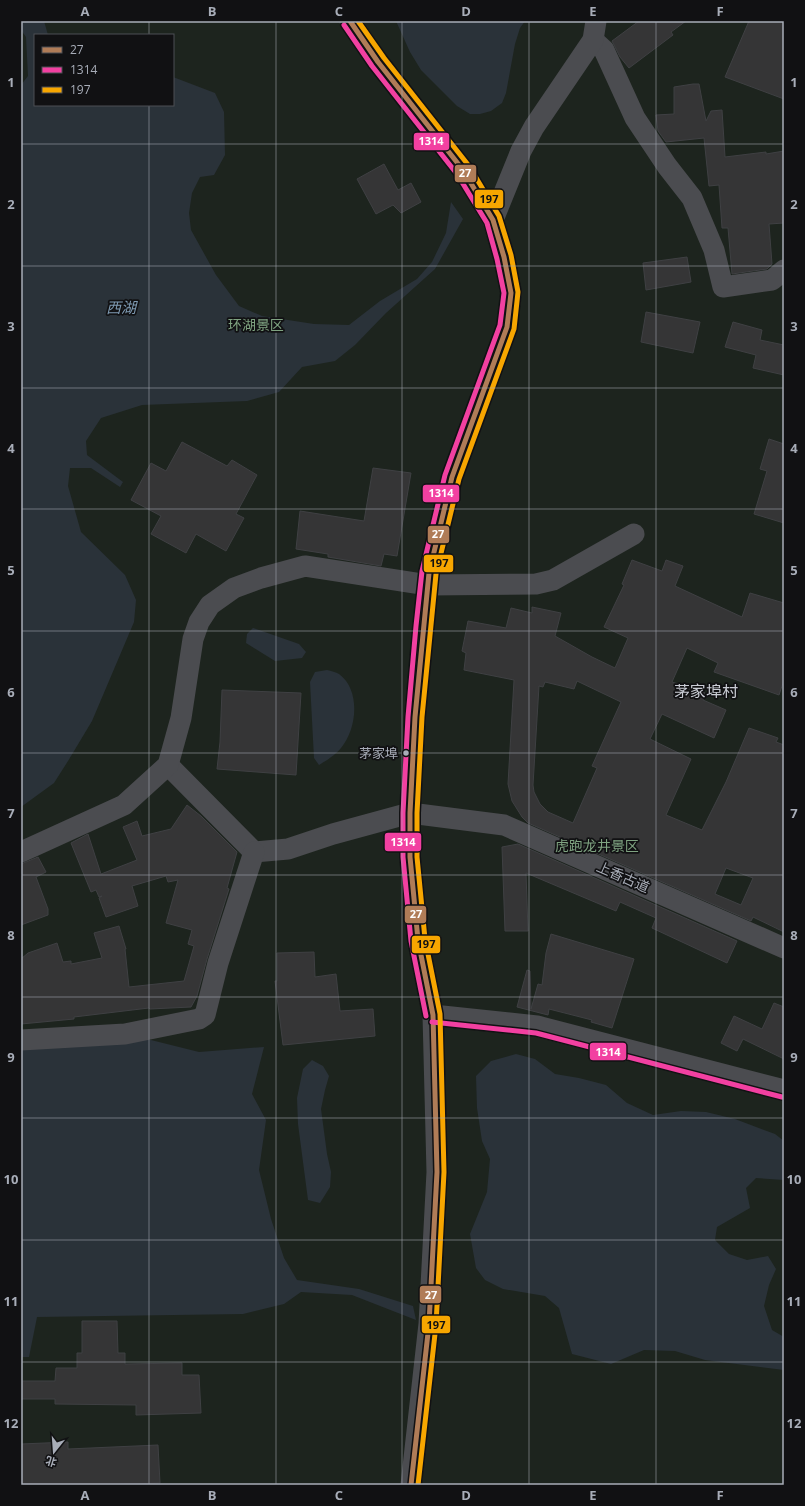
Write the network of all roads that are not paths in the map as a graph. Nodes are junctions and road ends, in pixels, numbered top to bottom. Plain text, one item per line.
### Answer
1 (350, 21) edge
2 (595, 30) edge
3 (493, 220) junction
4 (784, 270) edge
5 (634, 534) dead end
6 (428, 585) junction
7 (168, 765) junction
8 (410, 813) junction
9 (21, 852) edge
10 (254, 852) junction
11 (784, 948) edge
12 (433, 1015) junction
13 (21, 1040) edge
14 (784, 1090) edge
15 (411, 1485) edge

1 - 3 street
2 - 3 street
2 - 4 street
3 - 6 street
5 - 6 street
6 - 7 street
6 - 8 street
7 - 9 street
7 - 10 street
8 - 10 street
8 - 11 street, 上香古道
8 - 12 street
10 - 13 street
12 - 14 street
12 - 15 street

